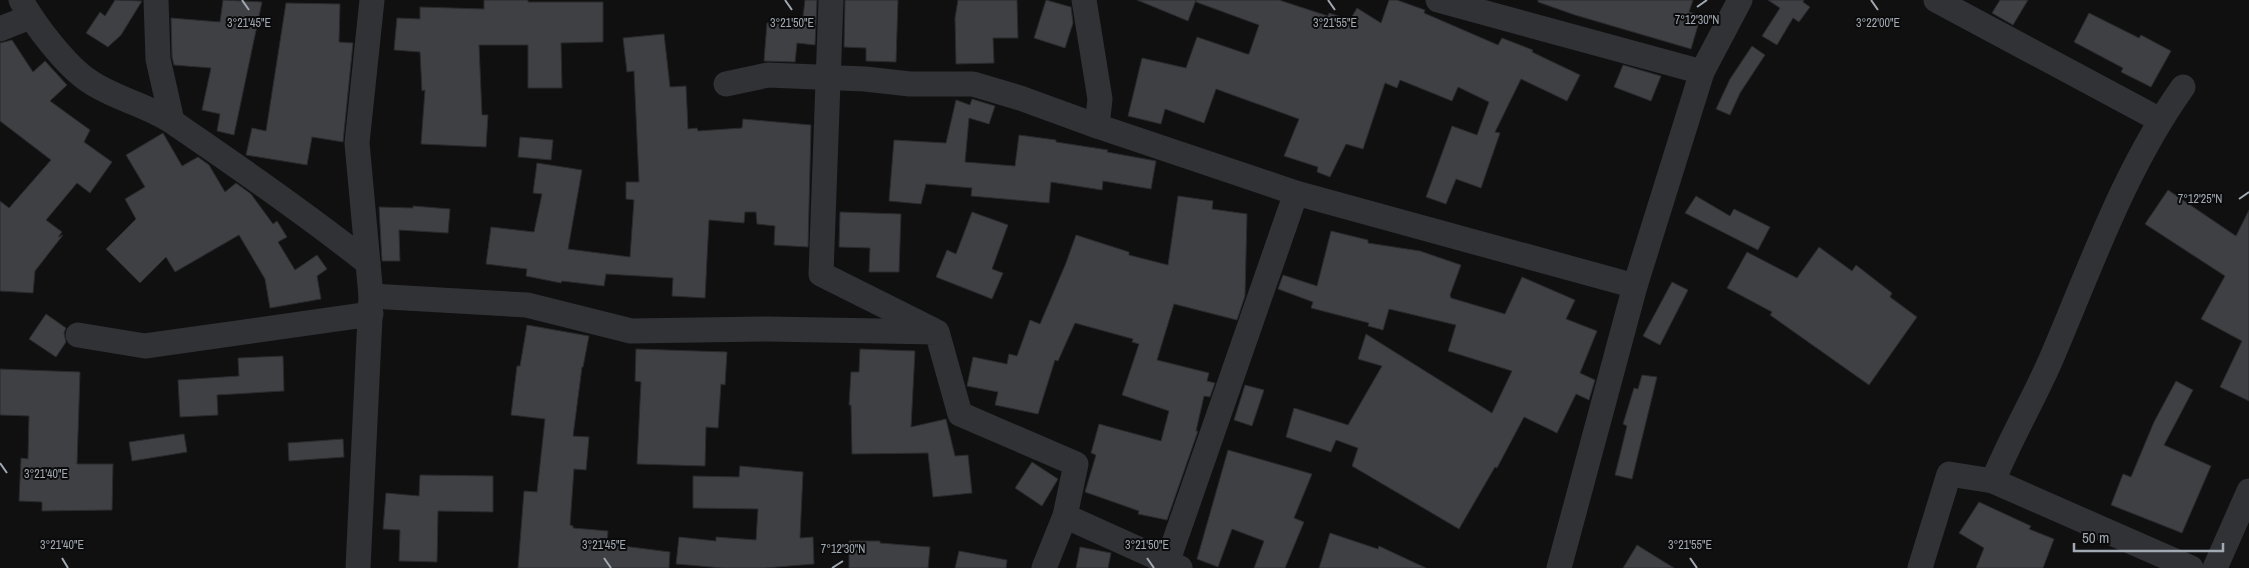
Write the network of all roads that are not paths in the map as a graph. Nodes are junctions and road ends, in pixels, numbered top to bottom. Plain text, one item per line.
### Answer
1 (156, 0) edge
2 (372, 0) edge
3 (831, 0) edge
4 (1084, 0) edge
5 (1438, 0) edge
6 (1740, 0) edge
7 (1936, 0) edge
8 (26, 9) edge
9 (0, 29) edge
10 (1702, 72) junction
11 (828, 78) junction
12 (726, 84) dead end
13 (2183, 87) dead end
14 (2160, 120) junction
15 (172, 121) junction
16 (1097, 126) junction
17 (1296, 194) junction
18 (368, 263) junction
19 (1635, 286) junction
20 (371, 305) junction
21 (937, 332) junction
22 (78, 335) dead end
23 (1992, 481) junction
24 (2249, 491) edge
25 (1065, 516) junction
26 (1173, 566) edge
27 (358, 568) edge
28 (1044, 568) edge
29 (1559, 568) edge
30 (1920, 568) edge
31 (2191, 568) edge
32 (2215, 568) edge

1 - 15 street
2 - 18 street
3 - 11 street
4 - 16 street
5 - 10 street
6 - 10 street
7 - 14 street
8 - 9 street
8 - 15 street
10 - 19 street
11 - 12 street
11 - 16 street
11 - 21 street
13 - 14 street
14 - 23 street
15 - 18 street
16 - 17 street
17 - 19 street
17 - 26 street
18 - 20 street
19 - 29 street
20 - 21 street
20 - 22 street
20 - 27 street
21 - 25 street
23 - 30 street
23 - 31 street
24 - 32 street
25 - 26 street
25 - 28 street

